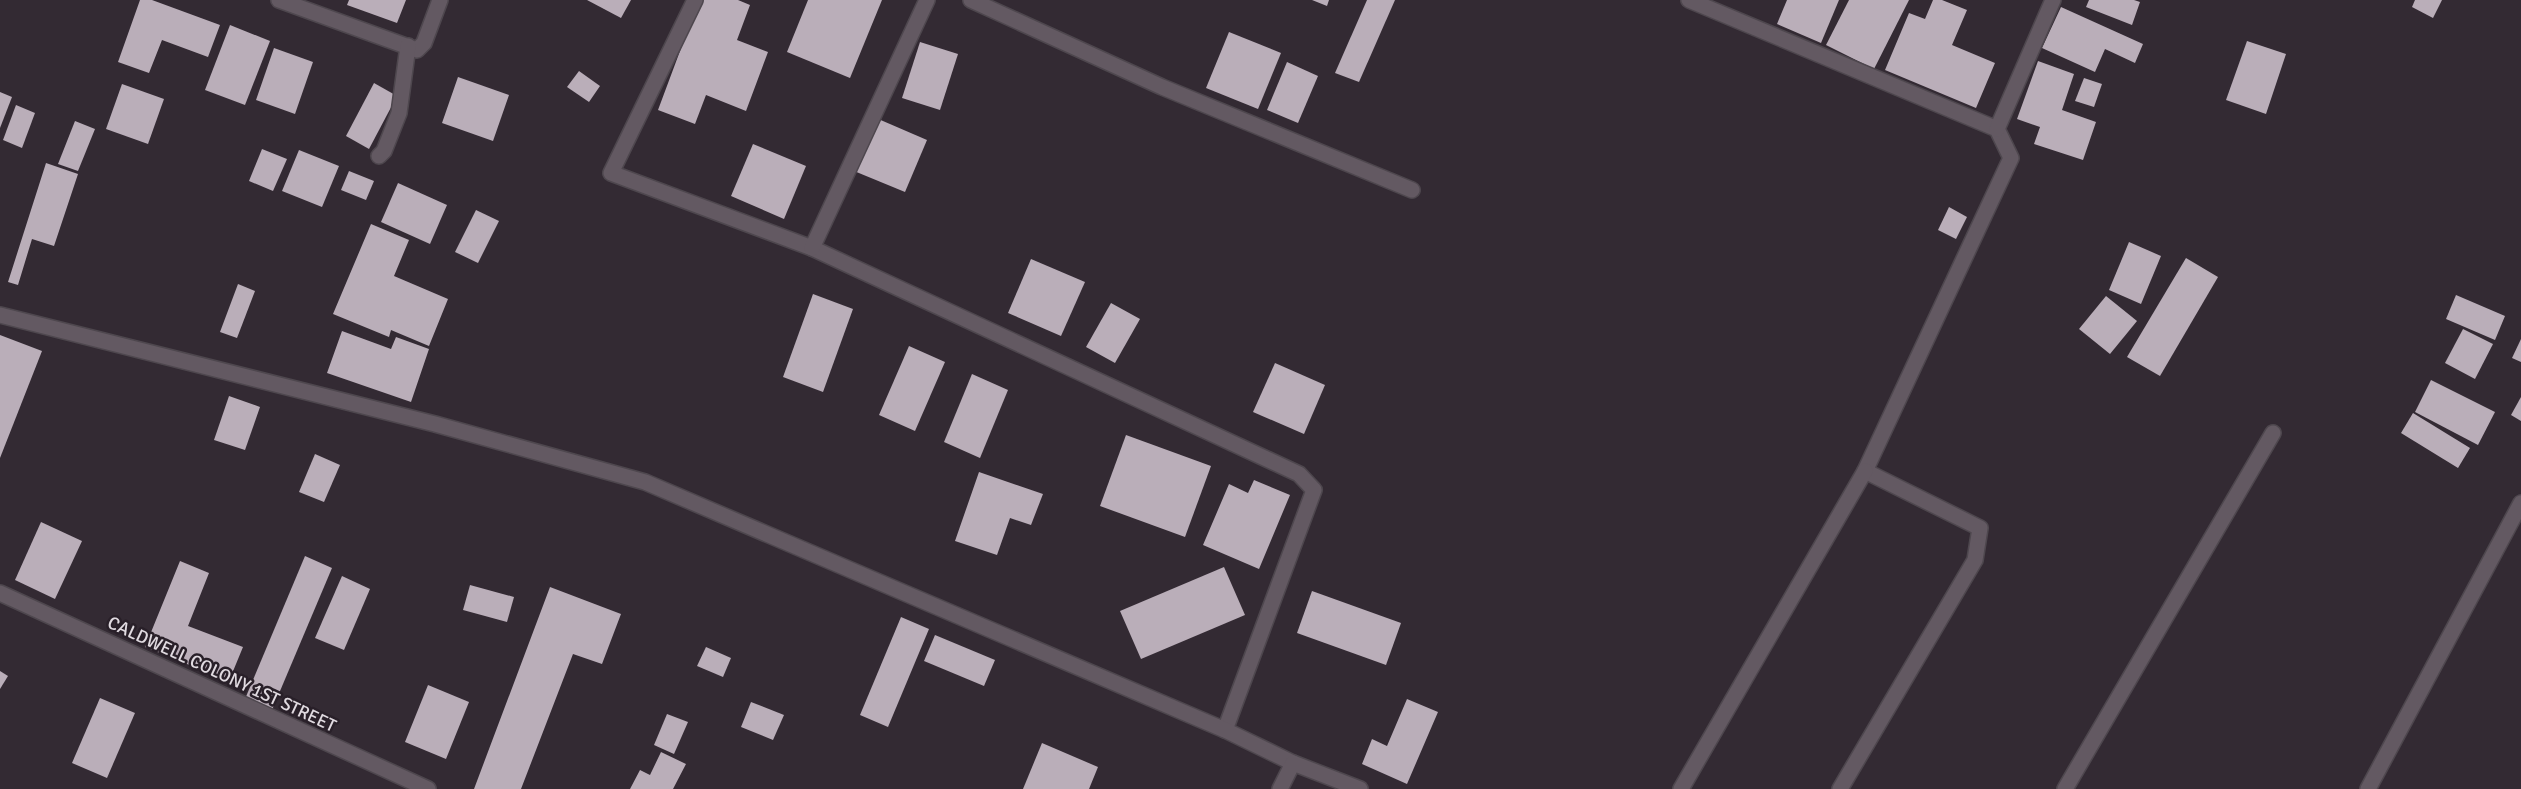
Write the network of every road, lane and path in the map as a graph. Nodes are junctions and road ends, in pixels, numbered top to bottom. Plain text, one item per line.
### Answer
1 (279, 0) edge
2 (440, 0) edge
3 (695, 0) edge
4 (927, 0) edge
5 (971, 0) edge
6 (1689, 0) edge
7 (2053, 0) edge
8 (408, 46) junction
9 (1997, 129) junction
10 (379, 156) dead end
11 (1412, 190) dead end
12 (812, 248) junction
13 (0, 315) edge
14 (2273, 433) dead end
15 (1865, 472) junction
16 (2521, 503) edge
17 (0, 593) edge
18 (1225, 730) junction
19 (1293, 763) junction
20 (428, 789) edge
21 (1280, 789) edge
22 (1360, 789) edge
23 (1681, 789) edge
24 (1840, 789) edge
25 (2065, 789) edge
26 (2368, 789) edge

1 - 8 street
2 - 8 street
3 - 12 street
4 - 12 street
5 - 11 street
6 - 9 street
7 - 9 street
8 - 10 street
9 - 15 street
12 - 18 street
13 - 18 street
14 - 25 street
15 - 23 street
15 - 24 street
16 - 26 street
17 - 20 street, CALDWELL COLONY 1ST STREET
18 - 19 street
19 - 21 street
19 - 22 street

